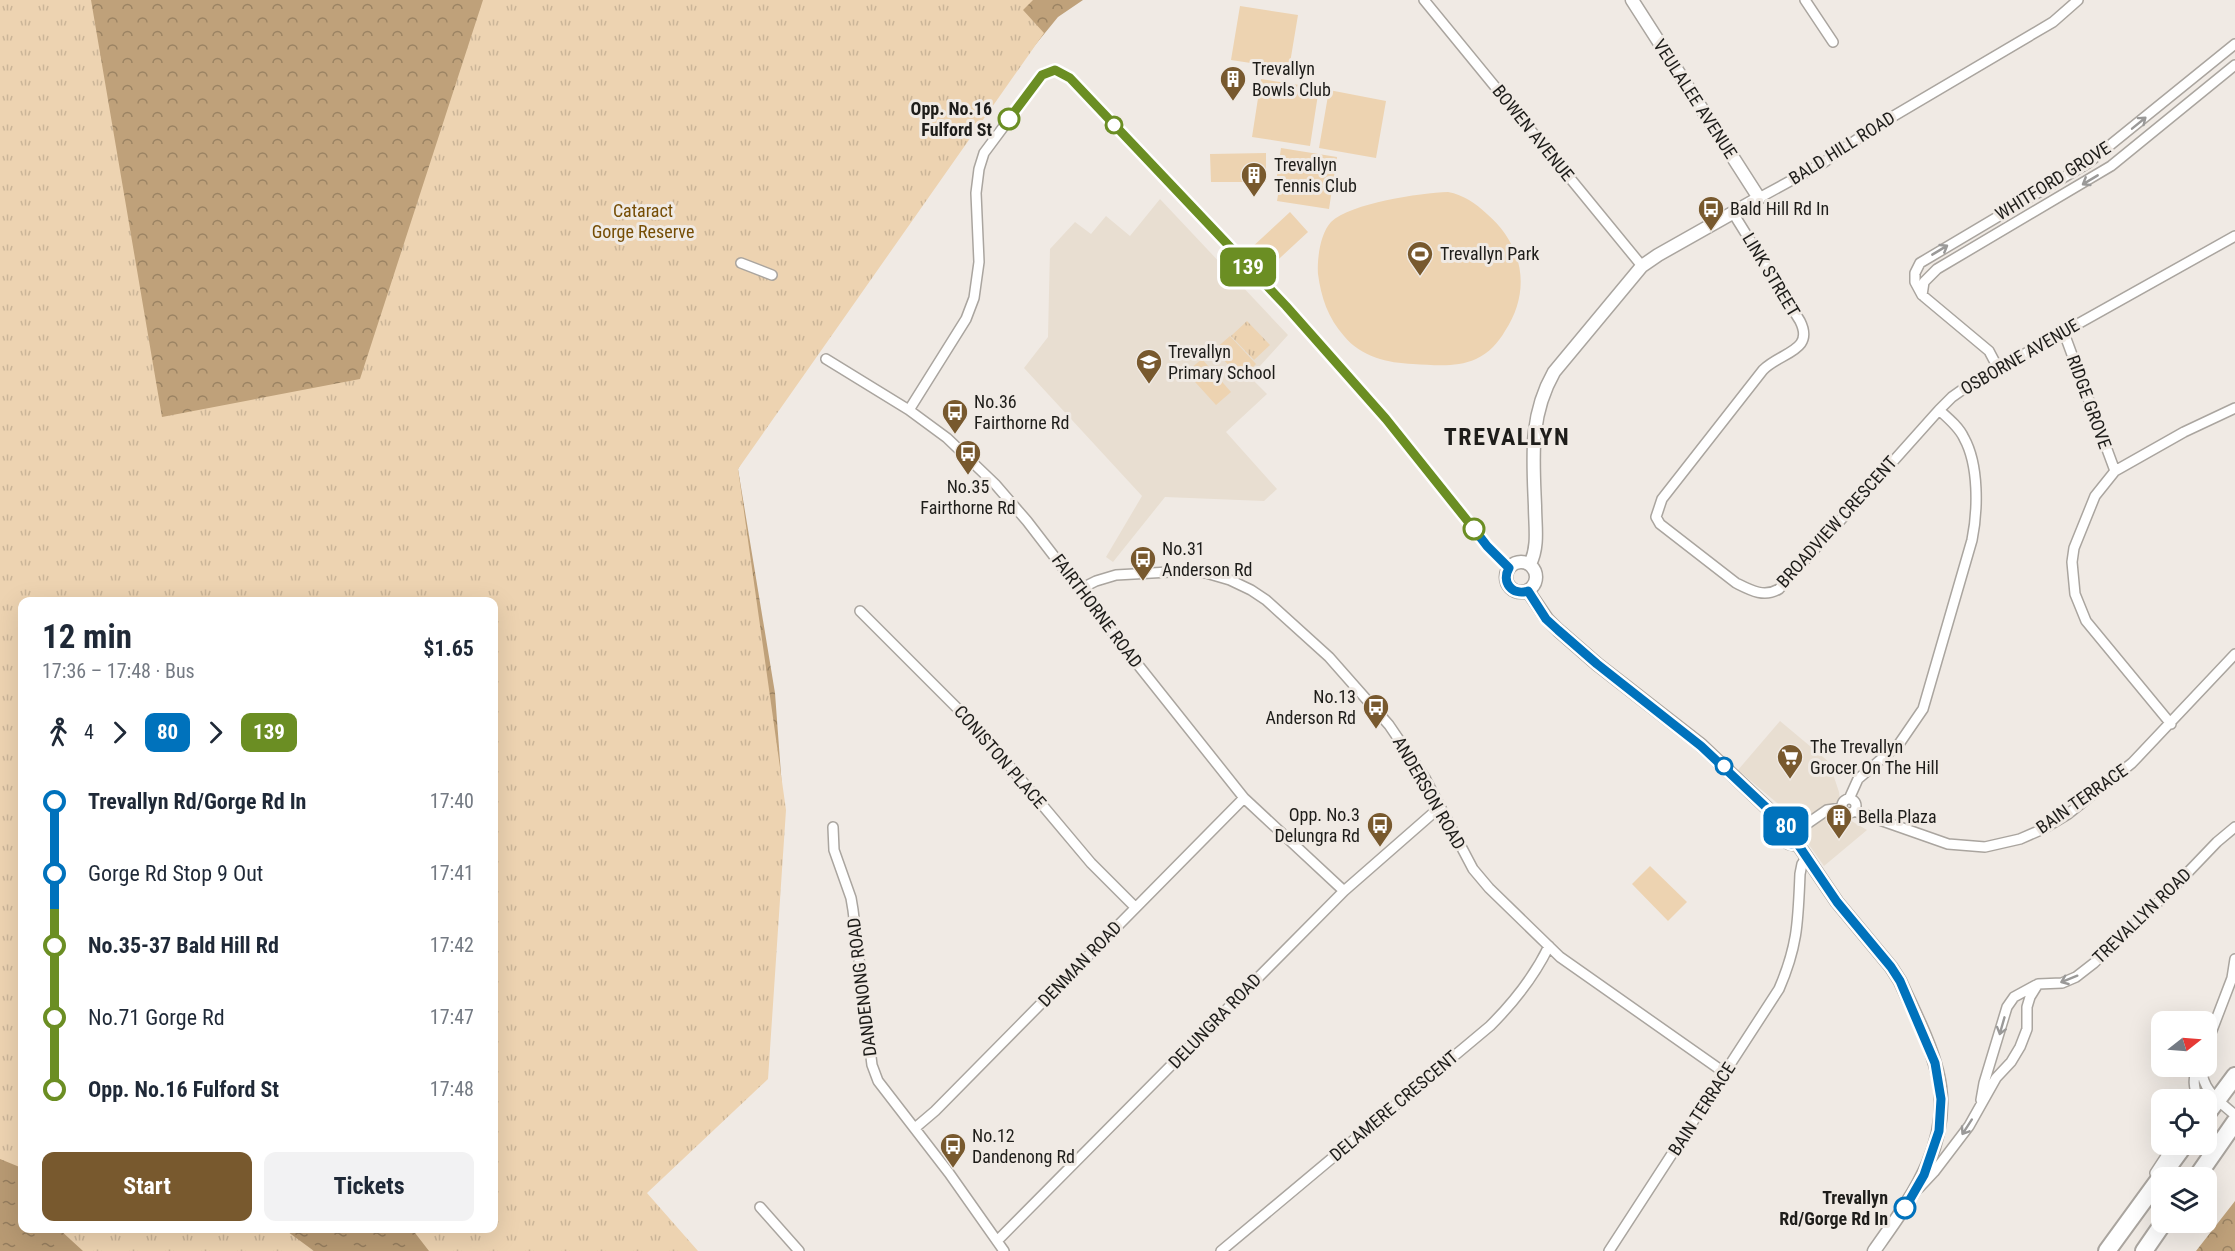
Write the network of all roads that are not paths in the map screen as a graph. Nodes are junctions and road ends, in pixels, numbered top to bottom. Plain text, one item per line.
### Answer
1 (1424, 0) edge
2 (1632, 0) edge
3 (1804, 0) edge
4 (2078, 0) edge
5 (1833, 42) dead end
6 (2235, 44) edge
7 (2235, 65) edge
8 (1759, 198) junction
9 (1733, 213) junction
10 (2235, 236) edge
11 (741, 263) dead end
12 (1642, 266) junction
13 (772, 275) dead end
14 (1922, 295) junction
15 (2064, 333) junction
16 (1805, 339) joint
17 (826, 359) dead end
18 (1998, 368) junction
19 (2235, 408) edge
20 (909, 410) junction
21 (1939, 410) junction
22 (2115, 471) junction
23 (1530, 564) junction
24 (1509, 568) junction
25 (1080, 589) junction
26 (1528, 591) junction
27 (860, 611) dead end
28 (2235, 654) edge
29 (2172, 724) junction
30 (1244, 798) junction
31 (1849, 799) junction
32 (1440, 807) junction
33 (1841, 807) junction
34 (1854, 811) junction
35 (1786, 826) junction
36 (833, 827) dead end
37 (2235, 827) edge
38 (1802, 828) junction
39 (1797, 843) junction
40 (1806, 858) junction
41 (1344, 891) junction
42 (1136, 907) junction
43 (1549, 946) junction
44 (2235, 959) edge
45 (2038, 984) junction
46 (2217, 1017) edge
47 (1725, 1073) junction
48 (2235, 1076) edge
49 (2203, 1077) edge
50 (2218, 1100) junction
51 (1979, 1106) junction
52 (2235, 1115) edge
53 (2235, 1122) edge
54 (915, 1128) junction
55 (2168, 1155) edge
56 (2177, 1155) edge
57 (2204, 1167) edge
58 (1916, 1191) junction
59 (2146, 1197) junction
60 (760, 1207) dead end
61 (2156, 1233) edge
62 (997, 1241) junction
63 (799, 1251) edge
64 (1004, 1251) edge
65 (1221, 1251) edge
66 (1609, 1251) edge
67 (1874, 1251) edge
68 (2107, 1251) edge
69 (2144, 1251) edge

1 - 12 street, BOWEN AVENUE
2 - 8 street, VEULALEE AVENUE
3 - 5 street
4 - 8 street, BALD HILL ROAD
14 -> 6 street, WHITFORD GROVE
7 -> 14 street, WHITFORD GROVE
8 - 9 street, BALD HILL ROAD
9 - 12 street, BALD HILL ROAD
9 - 16 street, LINK STREET
10 - 15 street, OSBORNE AVENUE
11 - 13 street
12 - 23 street, BALD HILL ROAD
14 - 18 street
15 - 18 street, OSBORNE AVENUE
15 - 22 street, RIDGE GROVE
16 - 21 street, BROADVIEW CRESCENT
17 - 20 street, FAIRTHORNE ROAD
18 - 21 street, OSBORNE AVENUE
19 - 22 street
20 - 24 street
20 - 25 street, FAIRTHORNE ROAD
21 - 31 street
22 - 29 street
23 - 24 street
23 - 26 street
24 - 26 street
25 - 30 street, FAIRTHORNE ROAD
25 - 32 street, ANDERSON ROAD
26 - 35 street
27 - 42 street, CONISTON PLACE
28 - 29 street, BAIN TERRACE
29 - 34 street, BAIN TERRACE
30 - 41 street, FAIRTHORNE ROAD
30 - 42 street, DENMAN ROAD
31 - 33 street
31 - 34 street
32 - 41 street, DELUNGRA ROAD
32 - 43 street, ANDERSON ROAD
33 - 34 street
33 - 38 street
35 - 38 street
35 - 39 street
36 - 54 street, DANDENONG ROAD
37 -> 45 street, TREVALLYN ROAD
38 - 39 street
39 - 40 street
40 - 47 street, BAIN TERRACE
40 - 58 street
41 - 62 street, DELUNGRA ROAD
42 - 54 street, DENMAN ROAD
43 - 47 street, ANDERSON ROAD
43 - 65 street, DELAMERE CRESCENT
44 - 46 street
45 - 51 street, TREVALLYN ROAD
45 -> 51 street, TREVALLYN ROAD
47 - 66 street, BAIN TERRACE
48 - 50 highway
49 - 50 street
50 - 52 street
51 -> 58 street, TREVALLYN ROAD
53 - 57 highway
54 - 62 street, DANDENONG ROAD
55 - 59 street
56 - 59 highway
58 - 67 street, TREVALLYN ROAD
59 - 68 highway
60 - 63 street
61 - 69 highway
62 - 64 street, DANDENONG ROAD

